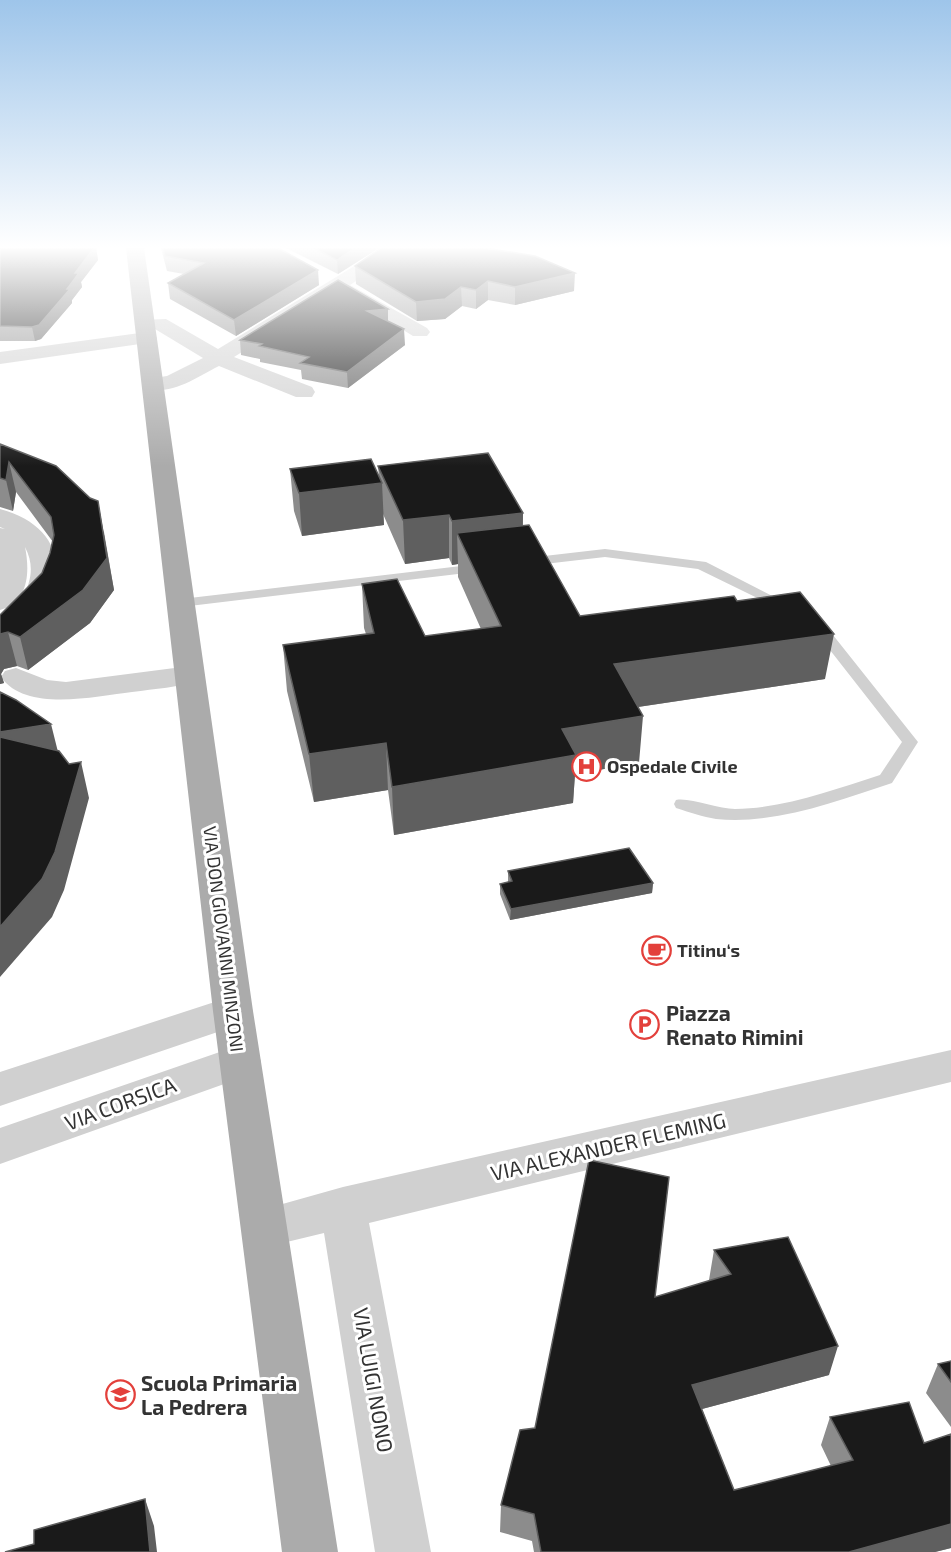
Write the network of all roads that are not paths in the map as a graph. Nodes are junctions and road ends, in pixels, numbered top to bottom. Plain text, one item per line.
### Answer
1 (145, 320) edge
2 (281, 320) edge
3 (400, 320) edge
4 (147, 331) junction
5 (420, 332) dead end
6 (0, 358) edge
7 (218, 358) junction
8 (155, 384) junction
9 (304, 392) dead end
10 (0, 517) edge
11 (0, 536) edge
12 (0, 602) edge
13 (181, 603) junction
14 (0, 633) edge
15 (190, 675) junction
16 (16, 677) dead end
17 (682, 804) dead end
18 (233, 1011) junction
19 (240, 1061) junction
20 (951, 1066) edge
21 (0, 1089) edge
22 (0, 1146) edge
23 (343, 1207) junction
24 (266, 1227) junction
25 (310, 1552) edge
26 (403, 1552) edge

1 - 4 main road, VIA DON GIOVANNI MINZONI
2 - 7 street
3 - 5 street
4 - 6 street
4 - 7 street
4 - 8 main road, VIA DON GIOVANNI MINZONI
7 - 8 street
7 - 9 street
8 - 13 main road, VIA DON GIOVANNI MINZONI
10 - 14 street
11 - 12 street
13 - 15 main road, VIA DON GIOVANNI MINZONI
13 - 17 lane
15 - 16 street
15 - 18 main road, VIA DON GIOVANNI MINZONI
18 - 19 main road, VIA DON GIOVANNI MINZONI
18 - 21 street
19 - 22 street, VIA CORSICA
19 - 24 main road, VIA DON GIOVANNI MINZONI
20 - 23 street, VIA ALEXANDER FLEMING
23 - 24 street, VIA ALEXANDER FLEMING
23 - 26 street, VIA LUIGI NONO
24 - 25 main road, VIA DON GIOVANNI MINZONI

